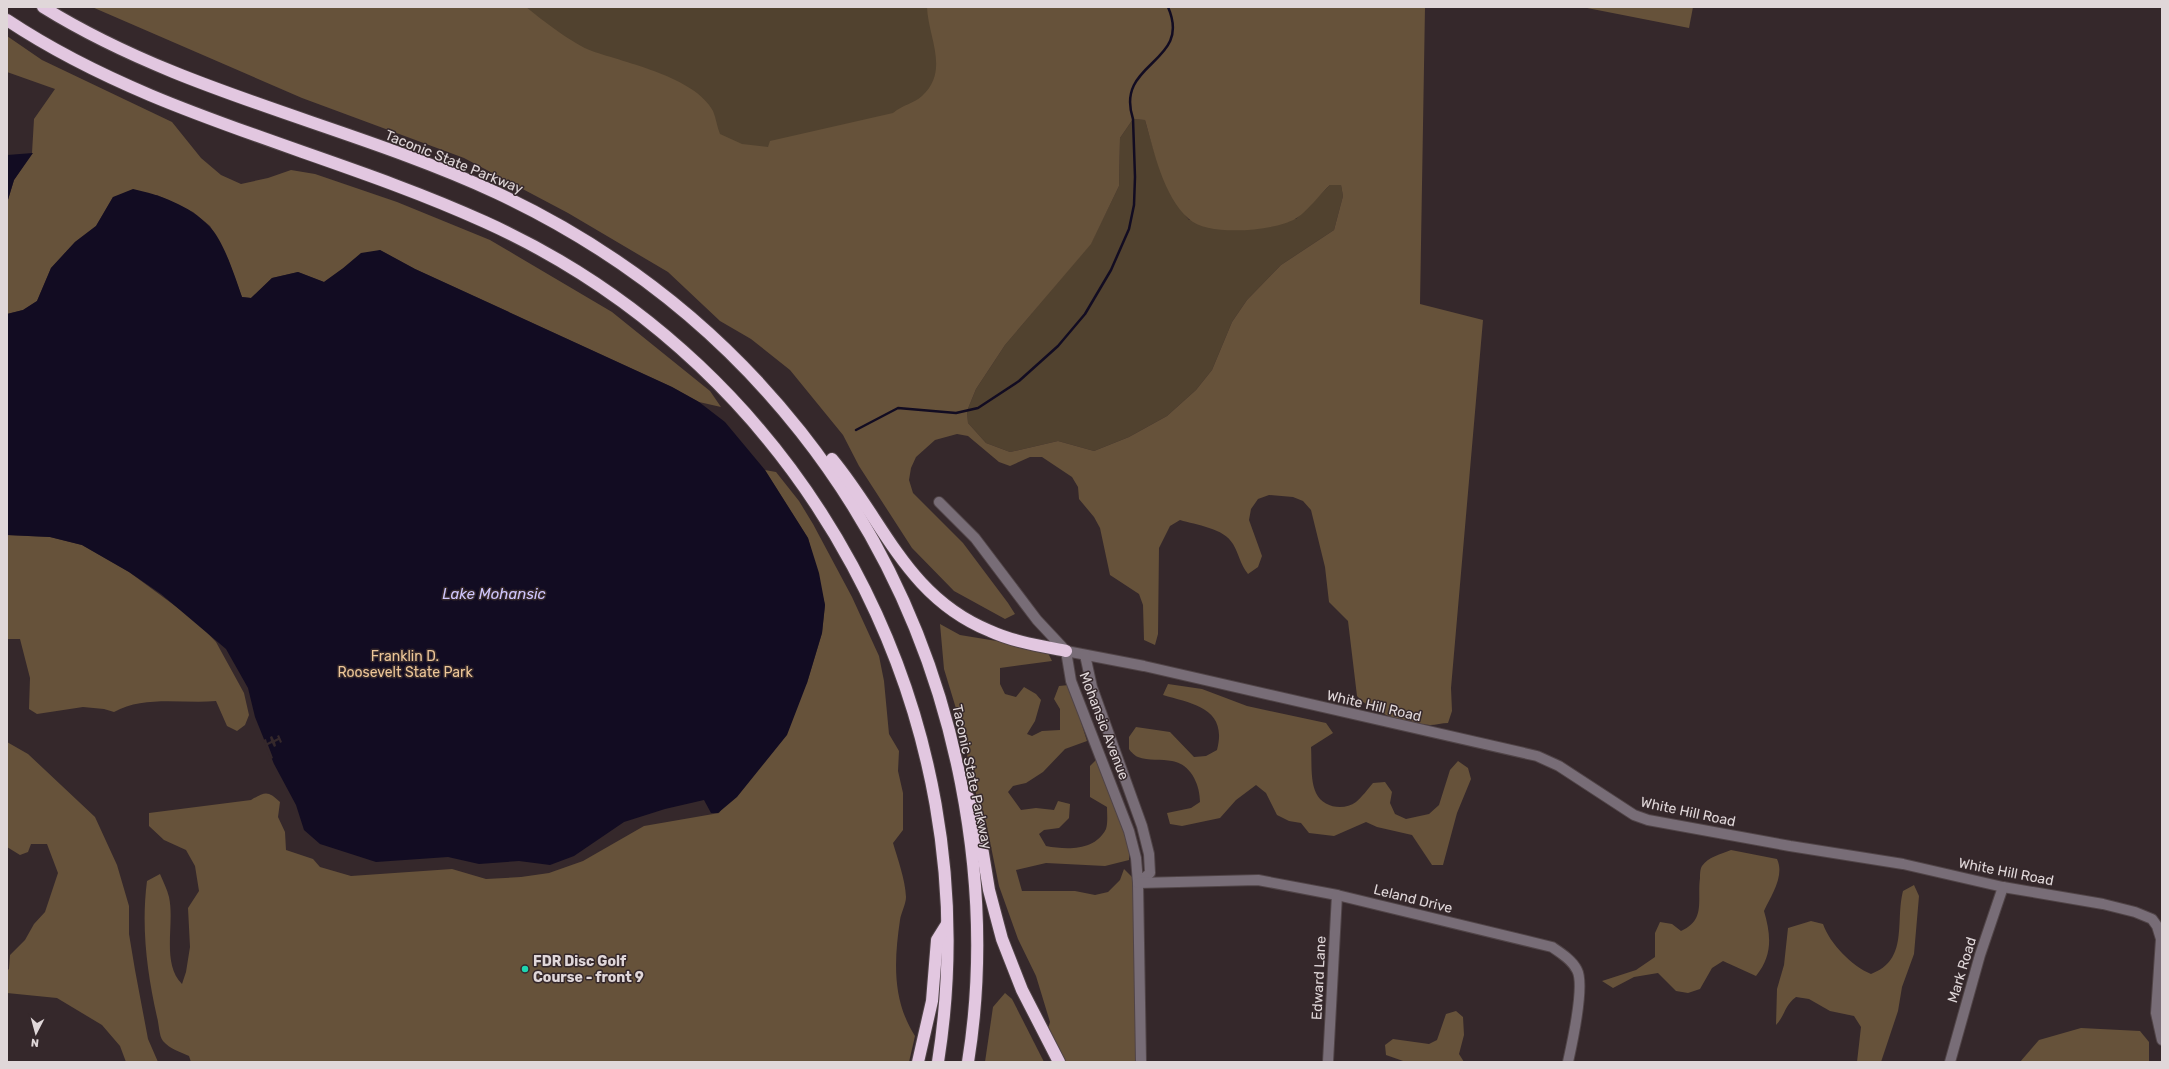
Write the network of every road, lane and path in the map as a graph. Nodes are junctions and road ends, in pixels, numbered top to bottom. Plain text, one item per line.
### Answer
1 (43, 7) edge
2 (7, 20) edge
3 (796, 424) junction
4 (939, 502) dead end
5 (1066, 651) junction
6 (1085, 654) junction
7 (962, 788) junction
8 (1138, 883) junction
9 (2003, 887) junction
10 (1337, 895) junction
11 (947, 924) junction
12 (2162, 1040) edge
13 (918, 1062) edge
14 (938, 1062) edge
15 (968, 1062) edge
16 (1059, 1062) edge
17 (1141, 1062) edge
18 (1328, 1062) edge
19 (1568, 1062) edge
20 (1950, 1062) edge

1 - 3 highway, Taconic State Parkway
2 - 11 highway
3 - 5 highway
3 - 7 highway, Taconic State Parkway
4 - 5 street
5 - 6 street, White Hill Road
5 - 8 street, Mohansic Avenue
6 - 8 street, Mohansic Avenue
6 - 9 street, White Hill Road
7 - 15 highway, Taconic State Parkway
7 - 16 highway
8 - 10 street, Leland Drive
8 - 17 street, Mohansic Avenue
9 - 12 street, White Hill Road
9 - 20 street, Mark Road
10 - 18 street, Edward Lane
10 - 19 street, Leland Drive
11 - 13 highway
11 - 14 highway

